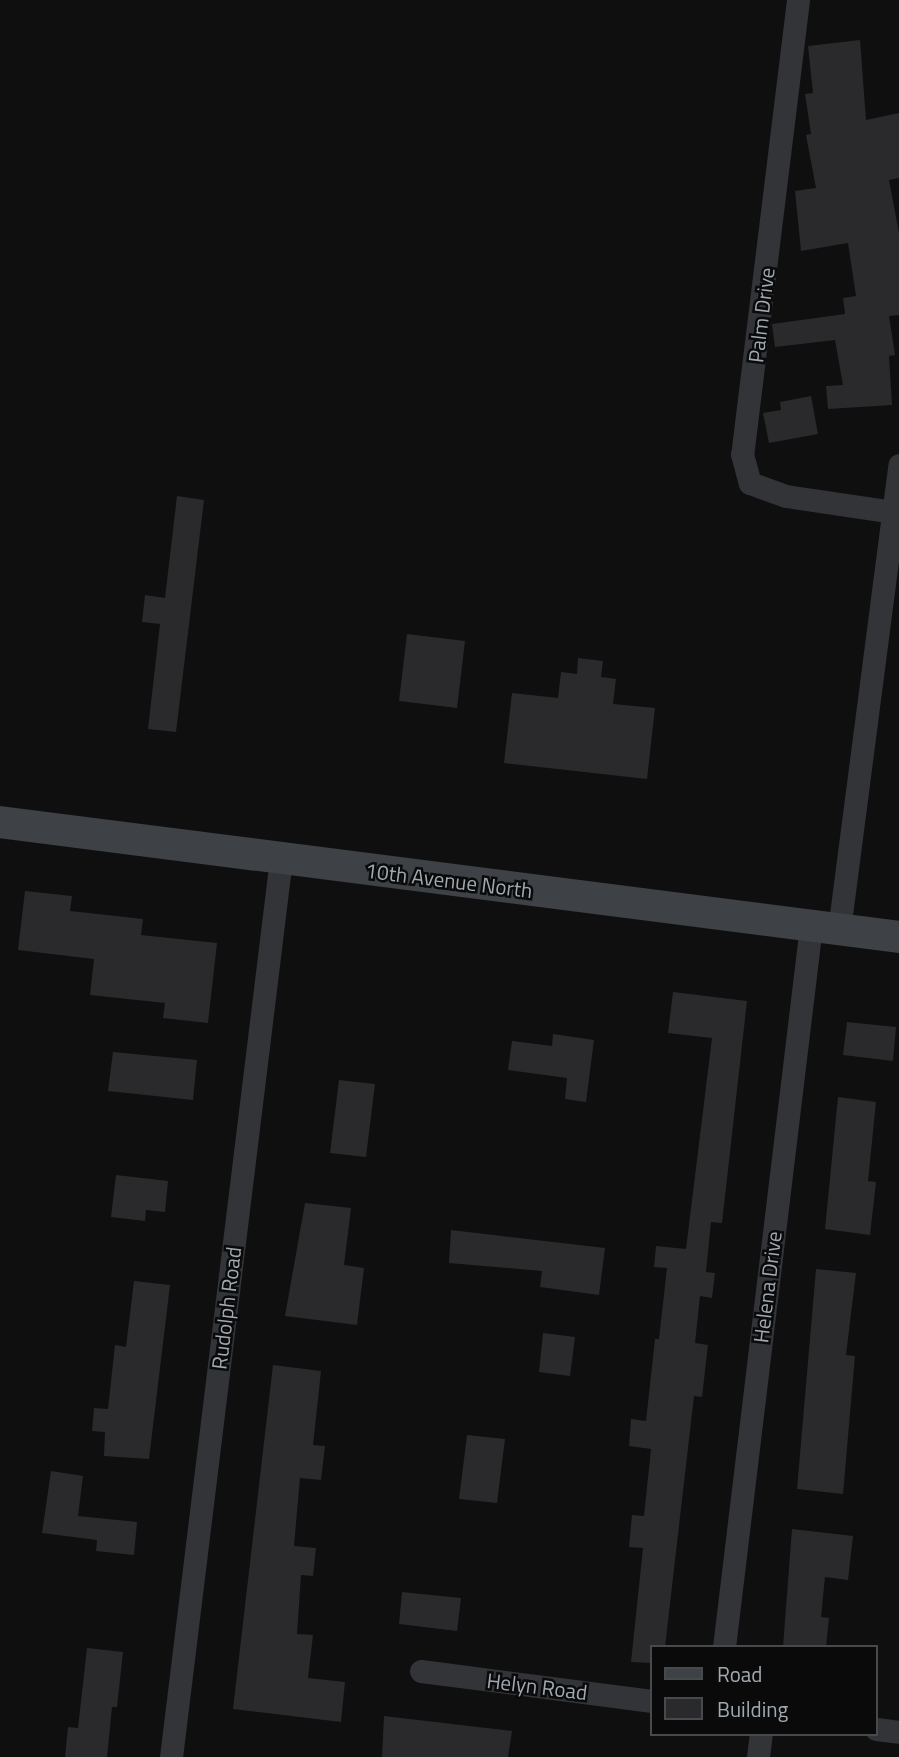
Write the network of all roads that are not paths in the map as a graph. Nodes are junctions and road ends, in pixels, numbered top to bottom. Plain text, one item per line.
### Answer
1 (797, 0) edge
2 (899, 465) edge
3 (893, 512) junction
4 (0, 822) edge
5 (281, 859) junction
6 (825, 928) junction
7 (899, 937) edge
8 (724, 1645) edge
9 (421, 1671) dead end
10 (650, 1701) edge
11 (878, 1729) edge
12 (899, 1732) edge
13 (761, 1736) edge
14 (172, 1757) edge
15 (758, 1757) edge

1 - 3 street, Palm Drive
2 - 3 street
3 - 6 street
4 - 5 street, 10th Avenue North
5 - 6 street, 10th Avenue North
5 - 14 street, Rudolph Road
6 - 7 street, 10th Avenue North
6 - 8 street, Helena Drive
9 - 10 street, Helyn Road
11 - 12 street
13 - 15 street

